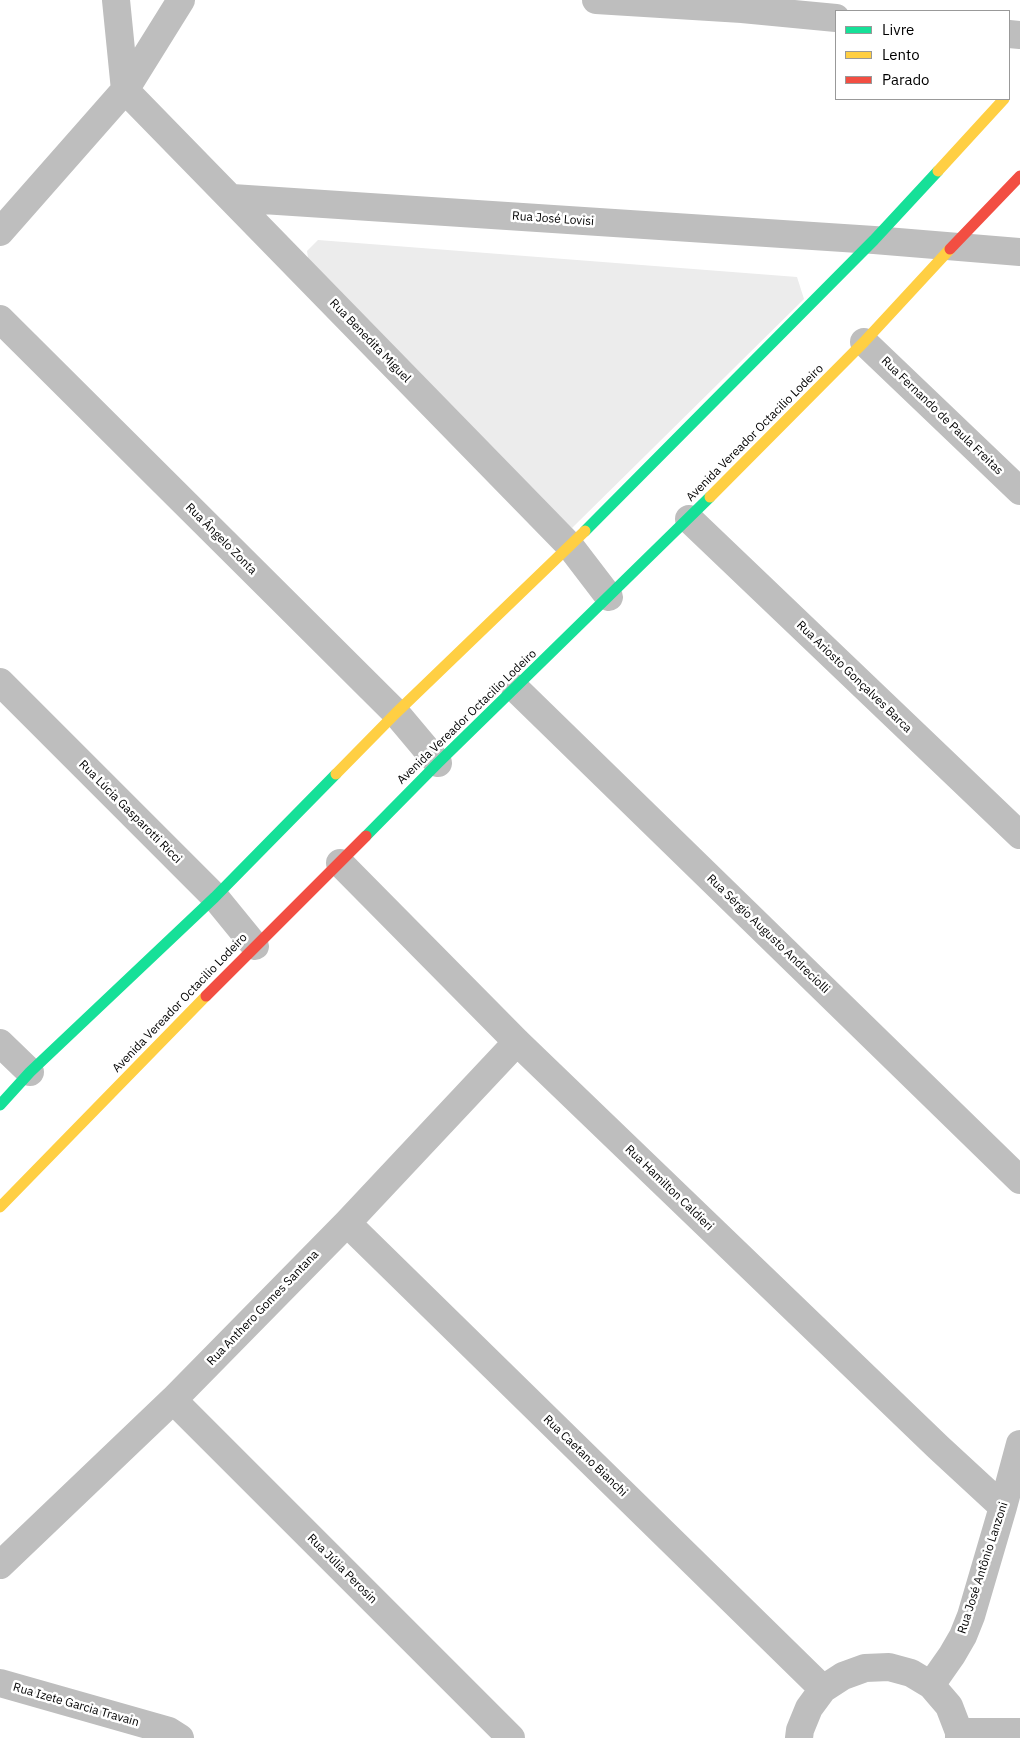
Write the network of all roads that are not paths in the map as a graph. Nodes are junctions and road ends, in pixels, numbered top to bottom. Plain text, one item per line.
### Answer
1 (116, 0) edge
2 (182, 0) edge
3 (596, 0) edge
4 (747, 5) edge
5 (835, 18) edge
6 (125, 90) junction
7 (1003, 100) edge
8 (1020, 176) edge
9 (232, 198) junction
10 (0, 232) edge
11 (874, 240) junction
12 (952, 246) junction
13 (1020, 252) edge
14 (0, 319) edge
15 (864, 342) junction
16 (1020, 490) edge
17 (689, 519) junction
18 (570, 546) junction
19 (609, 597) junction
20 (0, 682) edge
21 (516, 688) junction
22 (396, 713) junction
23 (438, 763) junction
24 (1020, 835) edge
25 (340, 863) junction
26 (215, 897) junction
27 (255, 946) junction
28 (517, 1042) junction
29 (0, 1043) edge
30 (30, 1072) junction
31 (0, 1105) edge
32 (1020, 1180) edge
33 (0, 1207) edge
34 (347, 1223) junction
35 (173, 1400) junction
36 (1020, 1444) edge
37 (1003, 1507) junction
38 (0, 1565) edge
39 (0, 1683) edge
40 (931, 1685) junction
41 (823, 1690) junction
42 (1019, 1726) edge
43 (959, 1735) edge
44 (171, 1736) edge
45 (511, 1738) edge
46 (799, 1738) edge

1 - 6 street
2 - 6 street
3 - 4 street
4 - 5 street
6 - 9 street, Rua Benedita Miguel
6 - 10 street
7 - 11 street
8 - 12 street, Avenida Vereador Octacilio Lodeiro
9 - 11 street, Rua José Lovisi
9 - 18 street, Rua Benedita Miguel
11 - 12 street, Rua José Lovisi
11 - 18 street
12 - 13 street, Rua José Lovisi
12 - 15 street, Avenida Vereador Octacilio Lodeiro
14 - 22 street, Rua Ângelo Zonta
15 - 16 street, Rua Fernando de Paula Freitas
15 - 17 street, Avenida Vereador Octacilio Lodeiro
17 - 19 street, Avenida Vereador Octacilio Lodeiro
17 - 24 street, Rua Ariosto Gonçalves Barca
18 - 19 street, Rua Benedita Miguel
18 - 22 street
19 - 21 street, Avenida Vereador Octacilio Lodeiro
20 - 26 street, Rua Lúcia Gasparotti Ricci
21 - 23 street, Avenida Vereador Octacilio Lodeiro
21 - 32 street, Rua Sérgio Augusto Andreciolli
22 - 23 street, Rua Ângelo Zonta
22 - 26 street
23 - 25 street, Avenida Vereador Octacilio Lodeiro
25 - 27 street, Avenida Vereador Octacilio Lodeiro
25 - 28 street, Rua Hamilton Caldieri
26 - 27 street, Rua Lúcia Gasparotti Ricci
26 - 30 street
27 - 33 street, Avenida Vereador Octacilio Lodeiro
28 - 34 street, Rua Anthero Gomes Santana
28 - 37 street, Rua Hamilton Caldieri
29 - 30 street
30 - 31 street
34 - 35 street, Rua Anthero Gomes Santana
34 - 41 street, Rua Caetano Bianchi
35 - 38 street, Rua Anthero Gomes Santana
35 - 45 street, Rua Júlia Perosin
36 - 37 street, Rua José Antônio Lanzoni
37 - 40 street, Rua José Antônio Lanzoni
39 - 44 street, Rua Izete Garcia Travain
40 - 41 street
40 - 43 street
41 - 46 street
42 - 43 street

